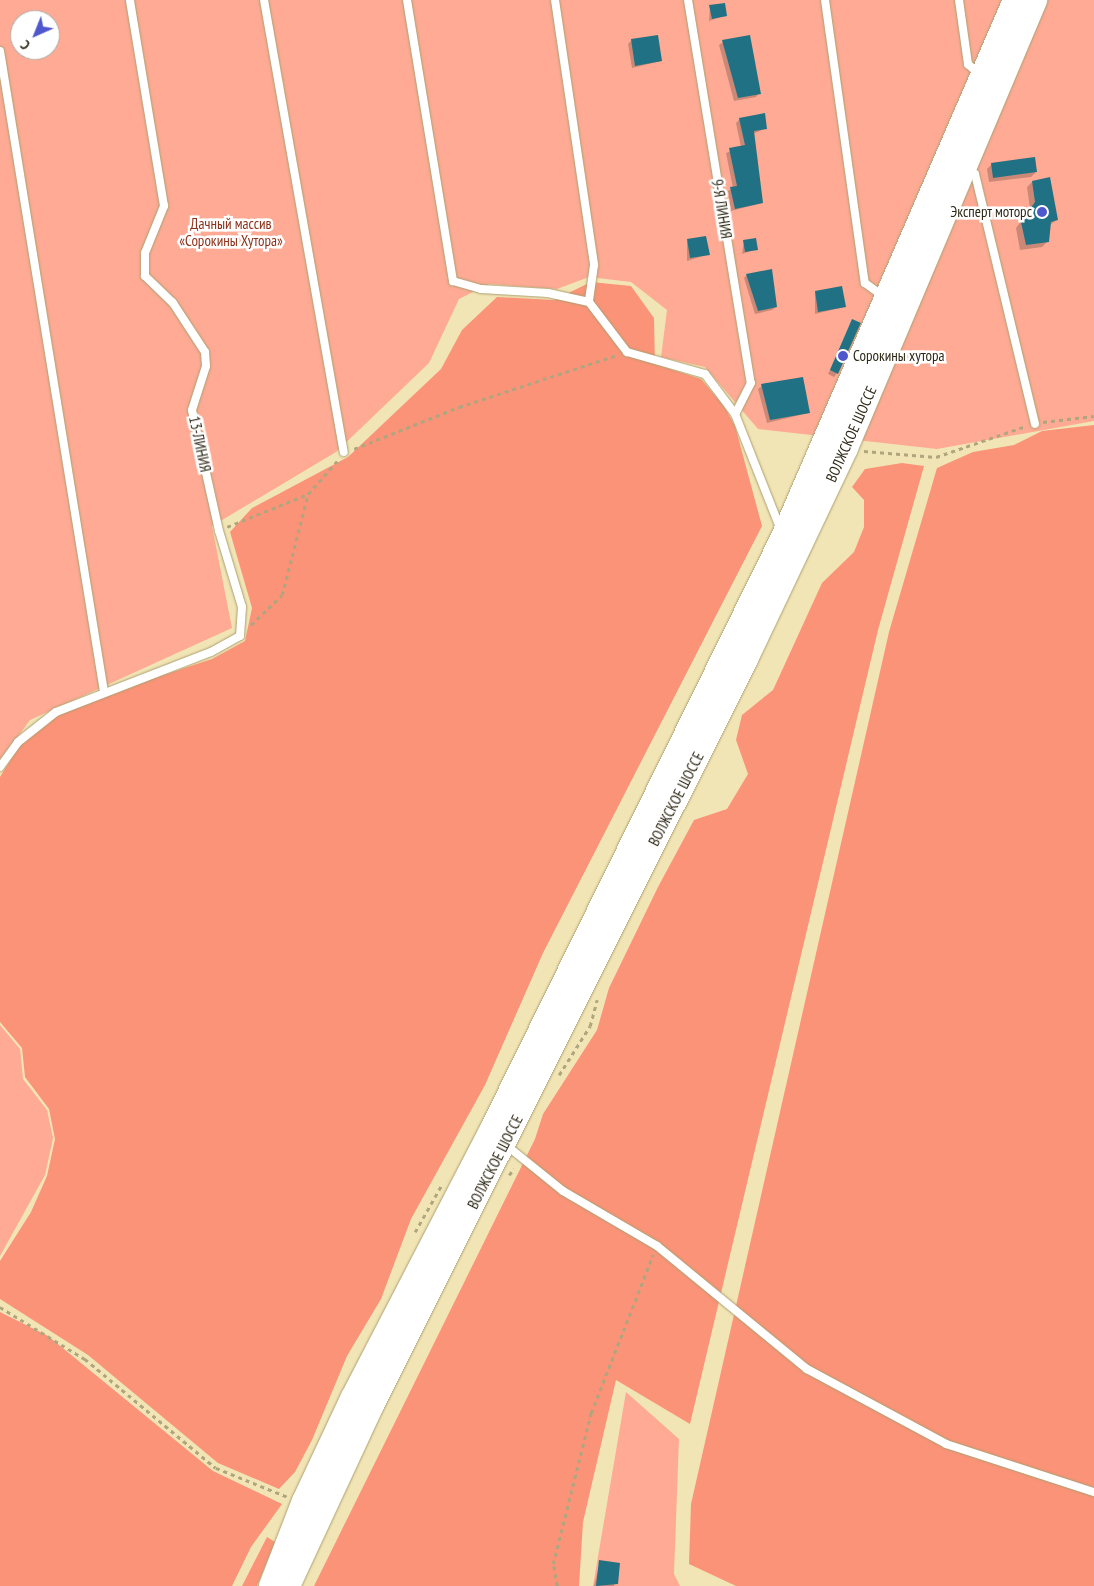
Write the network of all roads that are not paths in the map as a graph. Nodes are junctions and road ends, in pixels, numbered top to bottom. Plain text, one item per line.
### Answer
1 (130, 0) edge
2 (264, 0) edge
3 (407, 0) edge
4 (555, 0) edge
5 (688, 0) edge
6 (825, 0) edge
7 (959, 0) edge
8 (1015, 0) edge
9 (1036, 0) edge
10 (0, 51) edge
11 (982, 76) junction
12 (965, 165) junction
13 (889, 301) junction
14 (590, 302) junction
15 (736, 414) junction
16 (1034, 424) road end
17 (344, 452) road end
18 (784, 537) junction
19 (104, 692) junction
20 (0, 766) edge
21 (504, 1142) junction
22 (1094, 1492) edge
23 (271, 1586) edge
24 (288, 1586) edge

1 - 19 lane, 13-ЛИНИЯ
2 - 17 lane
3 - 14 lane
4 - 14 lane
5 - 15 lane, 9-Я ЛИНИЯ
6 - 13 lane
7 - 11 lane
8 - 11 main road, ВОЛЖСКОЕ ШОССЕ
9 - 12 main road, ВОЛЖСКОЕ ШОССЕ
10 - 19 lane
11 - 13 main road, ВОЛЖСКОЕ ШОССЕ
12 - 16 lane
12 - 21 main road, ВОЛЖСКОЕ ШОССЕ
13 - 18 main road, ВОЛЖСКОЕ ШОССЕ
14 - 15 lane
15 - 18 lane
18 - 23 main road, ВОЛЖСКОЕ ШОССЕ
19 - 20 lane
21 - 22 lane
21 - 24 main road, ВОЛЖСКОЕ ШОССЕ

